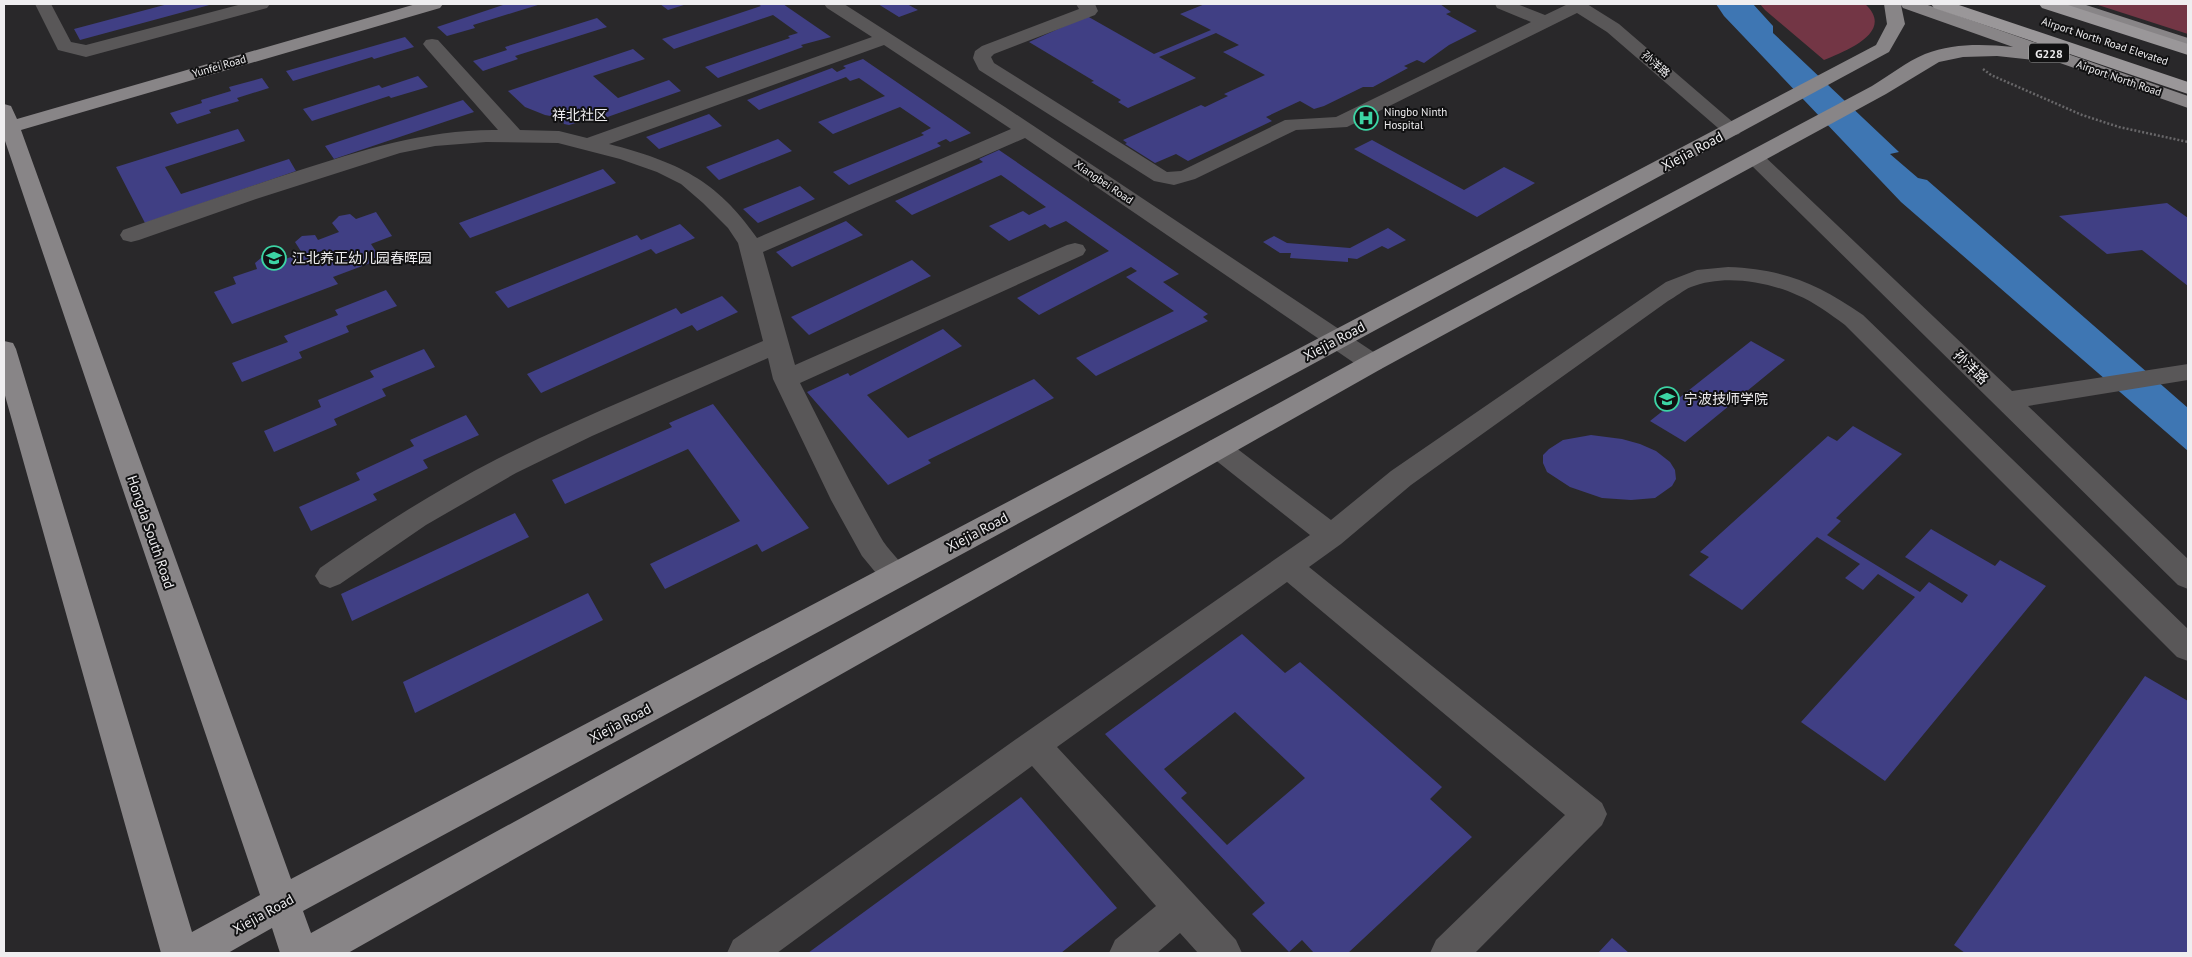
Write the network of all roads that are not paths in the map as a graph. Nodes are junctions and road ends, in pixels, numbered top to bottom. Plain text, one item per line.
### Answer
1 (43, 4) edge
2 (261, 4) edge
3 (372, 4) edge
4 (434, 4) edge
5 (833, 4) edge
6 (1084, 4) edge
7 (1503, 4) edge
8 (1892, 4) edge
9 (1909, 4) edge
10 (1940, 4) edge
11 (1969, 4) edge
12 (1993, 4) edge
13 (2048, 4) edge
14 (2066, 4) edge
15 (1577, 5) edge
16 (2011, 10) dead end
17 (1546, 22) junction
18 (886, 38) junction
19 (432, 44) dead end
20 (2188, 44) edge
21 (2188, 50) edge
22 (2062, 58) junction
23 (2188, 79) edge
24 (2188, 88) edge
25 (1032, 96) junction
26 (2188, 102) edge
27 (998, 111) junction
28 (5, 118) edge
29 (1026, 130) junction
30 (1732, 130) junction
31 (514, 136) junction
32 (590, 144) junction
33 (1754, 157) junction
34 (131, 235) dead end
35 (751, 249) junction
36 (1075, 250) dead end
37 (1338, 339) junction
38 (776, 345) junction
39 (4, 350) edge
40 (1372, 363) junction
41 (2177, 374) edge
42 (786, 379) junction
43 (2007, 401) junction
44 (1218, 448) junction
45 (1331, 536) junction
46 (1288, 566) junction
47 (330, 576) dead end
48 (894, 576) junction
49 (2188, 577) edge
50 (2188, 648) edge
51 (1034, 745) junction
52 (280, 904) junction
53 (1182, 908) junction
54 (180, 953) edge
55 (191, 953) edge
56 (299, 953) edge
57 (312, 953) edge
58 (746, 953) edge
59 (1128, 953) edge
60 (1223, 953) edge
61 (1449, 953) edge

1 - 2 street
3 - 28 main road, Yunfei Road
4 - 28 main road, Yunfei Road
5 - 18 street, Xiangbei Road
6 - 25 street
7 - 17 street
8 - 30 main road, Xiejia Road
9 - 22 main road, Airport North Road / G228
10 - 24 highway
11 - 23 highway, Airport North Road Elevated
12 - 16 highway
13 - 21 highway
14 - 20 main road
15 - 17 street
15 - 30 street, 孙洋路
17 - 25 street
18 - 27 street, Xiangbei Road
18 - 32 street
19 - 31 street
22 - 26 main road, Airport North Road / G228
22 - 33 main road
25 - 27 street
27 - 29 street, Xiangbei Road
28 - 52 main road, Hongda South Road
29 - 35 street
29 - 37 street, Xiangbei Road
30 - 37 main road, Xiejia Road
31 - 32 street
31 - 34 street
32 - 35 street
33 - 40 main road
33 - 43 street, 孙洋路
35 - 38 street
36 - 42 street
37 - 40 street, Xiangbei Road
37 - 48 main road, Xiejia Road
38 - 42 street
38 - 47 street
39 - 54 main road
40 - 44 main road
41 - 43 street
42 - 48 street
43 - 49 street, 孙洋路
44 - 45 street
44 - 57 main road
45 - 46 street
45 - 50 street
46 - 51 street
46 - 61 street
48 - 52 main road, Xiejia Road
51 - 53 street
51 - 58 street
52 - 55 main road, Xiejia Road
52 - 56 main road, Hongda South Road
53 - 59 street
53 - 60 street

